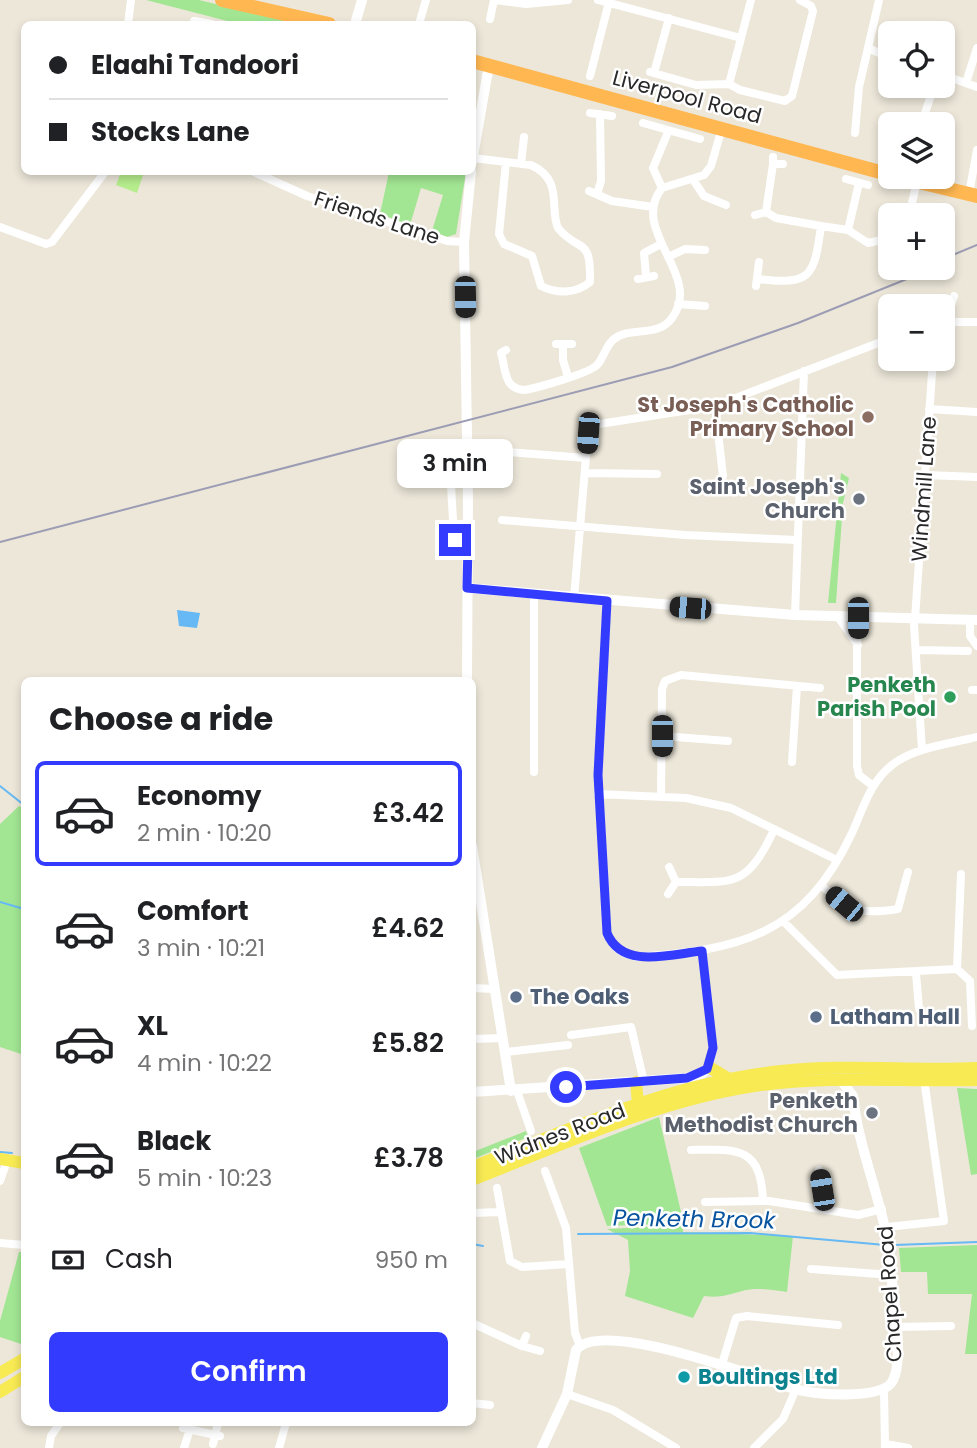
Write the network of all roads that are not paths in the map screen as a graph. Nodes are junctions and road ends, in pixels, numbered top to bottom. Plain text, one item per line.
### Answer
1 (131, 0) edge
2 (222, 0) edge
3 (362, 0) edge
4 (426, 0) edge
5 (494, 0) edge
6 (568, 0) edge
7 (598, 0) edge
8 (751, 0) edge
9 (800, 0) edge
10 (879, 0) edge
11 (609, 2) junction
12 (669, 18) junction
13 (490, 19) dead end
14 (194, 20) dead end
15 (128, 21) edge
16 (198, 21) edge
17 (305, 21) edge
18 (356, 21) edge
19 (420, 21) edge
20 (741, 38) junction
21 (977, 48) edge
22 (870, 50) junction
23 (878, 53) edge
24 (476, 62) edge
25 (489, 65) junction
26 (589, 76) dead end
27 (955, 79) edge
28 (966, 83) junction
29 (729, 84) junction
30 (977, 87) edge
31 (612, 116) dead end
32 (643, 123) dead end
33 (722, 128) junction
34 (668, 132) junction
35 (855, 133) dead end
36 (524, 137) dead end
37 (700, 139) dead end
38 (476, 142) edge
39 (977, 150) edge
40 (476, 160) edge
41 (506, 162) junction
42 (521, 164) junction
43 (783, 164) dead end
44 (878, 171) edge
45 (103, 175) edge
46 (261, 175) edge
47 (471, 175) edge
48 (846, 179) dead end
49 (694, 181) junction
50 (662, 188) junction
51 (947, 189) edge
52 (973, 195) edge
53 (727, 204) dead end
54 (653, 206) junction
55 (766, 212) junction
56 (755, 215) dead end
57 (821, 226) junction
58 (0, 227) edge
59 (848, 230) junction
60 (878, 241) edge
61 (464, 242) junction
62 (661, 244) junction
63 (705, 250) dead end
64 (668, 257) junction
65 (759, 262) dead end
66 (646, 277) dead end
67 (678, 304) junction
68 (705, 306) dead end
69 (955, 321) edge
70 (977, 322) edge
71 (878, 343) edge
72 (564, 344) dead end
73 (506, 350) dead end
74 (804, 371) junction
75 (932, 371) edge
76 (568, 377) junction
77 (715, 406) junction
78 (929, 409) junction
79 (977, 412) edge
80 (507, 452) dead end
81 (586, 458) junction
82 (448, 465) dead end
83 (585, 473) junction
84 (657, 474) dead end
85 (926, 475) junction
86 (723, 476) dead end
87 (977, 477) edge
88 (502, 519) dead end
89 (580, 526) junction
90 (797, 540) junction
91 (468, 544) junction
92 (467, 588) junction
93 (534, 594) junction
94 (574, 598) junction
95 (607, 601) junction
96 (795, 615) junction
97 (838, 617) junction
98 (858, 618) junction
99 (974, 619) edge
100 (915, 622) junction
101 (858, 645) junction
102 (977, 646) edge
103 (916, 650) junction
104 (968, 651) dead end
105 (467, 677) edge
106 (797, 686) junction
107 (820, 688) dead end
108 (662, 736) junction
109 (977, 737) edge
110 (728, 741) dead end
111 (922, 750) junction
112 (792, 762) dead end
113 (534, 772) dead end
114 (873, 786) junction
115 (598, 794) junction
116 (661, 797) junction
117 (774, 830) junction
118 (837, 860) junction
119 (669, 867) dead end
120 (908, 872) dead end
121 (961, 874) dead end
122 (676, 882) junction
123 (823, 887) junction
124 (668, 894) dead end
125 (476, 895) edge
126 (783, 920) junction
127 (702, 951) junction
128 (957, 969) junction
129 (916, 973) junction
130 (476, 988) edge
131 (495, 989) junction
132 (919, 1009) dead end
133 (974, 1016) edge
134 (972, 1026) dead end
135 (571, 1035) dead end
136 (503, 1038) junction
137 (476, 1039) edge
138 (568, 1045) dead end
139 (505, 1052) junction
140 (709, 1067) junction
141 (977, 1069) edge
142 (843, 1073) junction
143 (857, 1079) junction
144 (923, 1079) junction
145 (977, 1080) edge
146 (640, 1082) junction
147 (727, 1085) junction
148 (514, 1091) junction
149 (476, 1092) edge
150 (853, 1096) junction
151 (638, 1104) junction
152 (531, 1131) dead end
153 (691, 1150) dead end
154 (4, 1160) edge
155 (476, 1165) edge
156 (543, 1170) dead end
157 (819, 1170) dead end
158 (476, 1178) edge
159 (0, 1181) edge
160 (497, 1188) dead end
161 (763, 1201) junction
162 (705, 1202) dead end
163 (882, 1209) junction
164 (825, 1210) junction
165 (500, 1212) junction
166 (476, 1213) edge
167 (887, 1227) junction
168 (0, 1243) edge
169 (21, 1245) edge
170 (569, 1264) junction
171 (811, 1269) dead end
172 (892, 1275) junction
173 (476, 1325) edge
174 (838, 1325) dead end
175 (951, 1326) dead end
176 (895, 1328) junction
177 (526, 1336) dead end
178 (522, 1346) junction
179 (580, 1346) junction
180 (540, 1351) dead end
181 (21, 1361) edge
182 (722, 1364) junction
183 (0, 1373) edge
184 (21, 1379) edge
185 (796, 1389) junction
186 (884, 1390) junction
187 (0, 1392) edge
188 (567, 1394) junction
189 (476, 1403) edge
190 (489, 1405) dead end
191 (58, 1426) edge
192 (218, 1426) edge
193 (285, 1426) edge
194 (764, 1440) junction
195 (886, 1446) edge
196 (49, 1448) edge
197 (184, 1448) edge
198 (279, 1448) edge
199 (541, 1448) edge
200 (676, 1448) edge
201 (754, 1448) edge
202 (772, 1448) edge
203 (908, 1448) edge

1 - 15 street
2 - 17 highway
3 - 18 street
4 - 19 street
5 - 6 street
5 - 13 street
7 - 11 street
8 - 20 street
9 - 29 street
10 - 22 street
11 - 12 street
11 - 26 street
12 - 20 street
12 - 29 street
14 - 16 street
20 - 29 street
21 - 28 street
22 - 23 street
22 - 35 street
24 - 25 highway, Liverpool Road
25 - 33 highway, Liverpool Road
25 - 38 street
27 - 28 street
28 - 30 street
31 - 54 street
32 - 34 street
33 - 44 highway, Liverpool Road
33 - 49 street
34 - 37 street
34 - 50 street
36 - 42 street
39 - 52 street
40 - 41 street
41 - 42 street
41 - 42 street
43 - 55 street
45 - 58 street
46 - 61 street, Friends Lane
47 - 61 street
48 - 59 street
49 - 50 street
49 - 53 street
50 - 54 street
51 - 52 highway
54 - 62 street
55 - 56 street
55 - 57 street
57 - 59 street
57 - 65 street
59 - 60 street
61 - 91 street
62 - 64 street
62 - 66 street
63 - 64 street
64 - 67 street
67 - 68 street
67 - 76 street
69 - 70 street
71 - 74 street
72 - 76 street
73 - 76 street
74 - 77 street
74 - 90 street
75 - 78 street, Windmill Lane
77 - 81 street
77 - 86 street
78 - 79 street
78 - 85 street, Windmill Lane
80 - 81 street
81 - 83 street
82 - 91 street
83 - 84 street
83 - 89 street
85 - 87 street
85 - 100 street, Windmill Lane
88 - 89 street
89 - 90 street
89 - 94 street
90 - 96 street
91 - 92 street
92 - 93 street
92 - 105 street
93 - 94 street
93 - 113 street
94 - 95 street
95 - 96 street
95 - 115 street
96 - 97 street
97 - 98 street
97 - 101 street
98 - 100 street
98 - 101 street
99 - 100 street
99 - 102 street
100 - 103 street, Windmill Lane
101 - 114 street
103 - 104 street
103 - 111 street, Windmill Lane
106 - 107 street
106 - 108 street
106 - 112 street
108 - 110 street
108 - 116 street
109 - 111 street
111 - 114 street
114 - 118 street
115 - 116 street
115 - 127 street
116 - 117 street
117 - 118 street
117 - 122 street
118 - 123 street
119 - 122 street
120 - 123 street
121 - 128 street
122 - 124 street
123 - 126 street
125 - 131 street
126 - 127 street
126 - 129 street
127 - 140 street
128 - 129 street
128 - 133 street
129 - 132 street
130 - 131 street
131 - 136 street
133 - 134 street
135 - 146 street
136 - 137 street
136 - 139 street
138 - 139 street
139 - 148 street
140 - 146 street
140 - 147 main road
141 - 142 main road
142 - 143 main road
142 - 147 main road
142 - 150 street, Chapel Road
143 - 144 main road
143 - 150 street, Chapel Road
144 - 145 main road
144 - 167 street
146 - 148 street
146 - 151 main road
147 - 151 main road, Widnes Road
147 - 158 main road, Widnes Road
148 - 149 street
148 - 152 street
150 - 163 street, Chapel Road
151 - 155 main road, Widnes Road
153 - 161 street
154 - 159 street
156 - 170 street
157 - 164 street
160 - 165 street
161 - 162 street
161 - 164 street
163 - 164 street
163 - 167 street, Chapel Road
165 - 166 street
165 - 170 street
167 - 172 street, Chapel Road
168 - 169 street
170 - 179 street
171 - 172 street
172 - 176 street, Chapel Road
173 - 178 street
174 - 182 street
175 - 176 street
176 - 186 street, Chapel Road
177 - 178 street
178 - 180 street
179 - 182 street, Chapel Road
179 - 188 street
181 - 183 main road
182 - 185 street, Chapel Road
184 - 187 main road
185 - 186 street, Chapel Road
185 - 194 street
186 - 195 street
188 - 199 street
188 - 200 street
189 - 190 street
191 - 196 street
192 - 197 street
193 - 198 street
194 - 201 street
194 - 202 street
195 - 203 street

